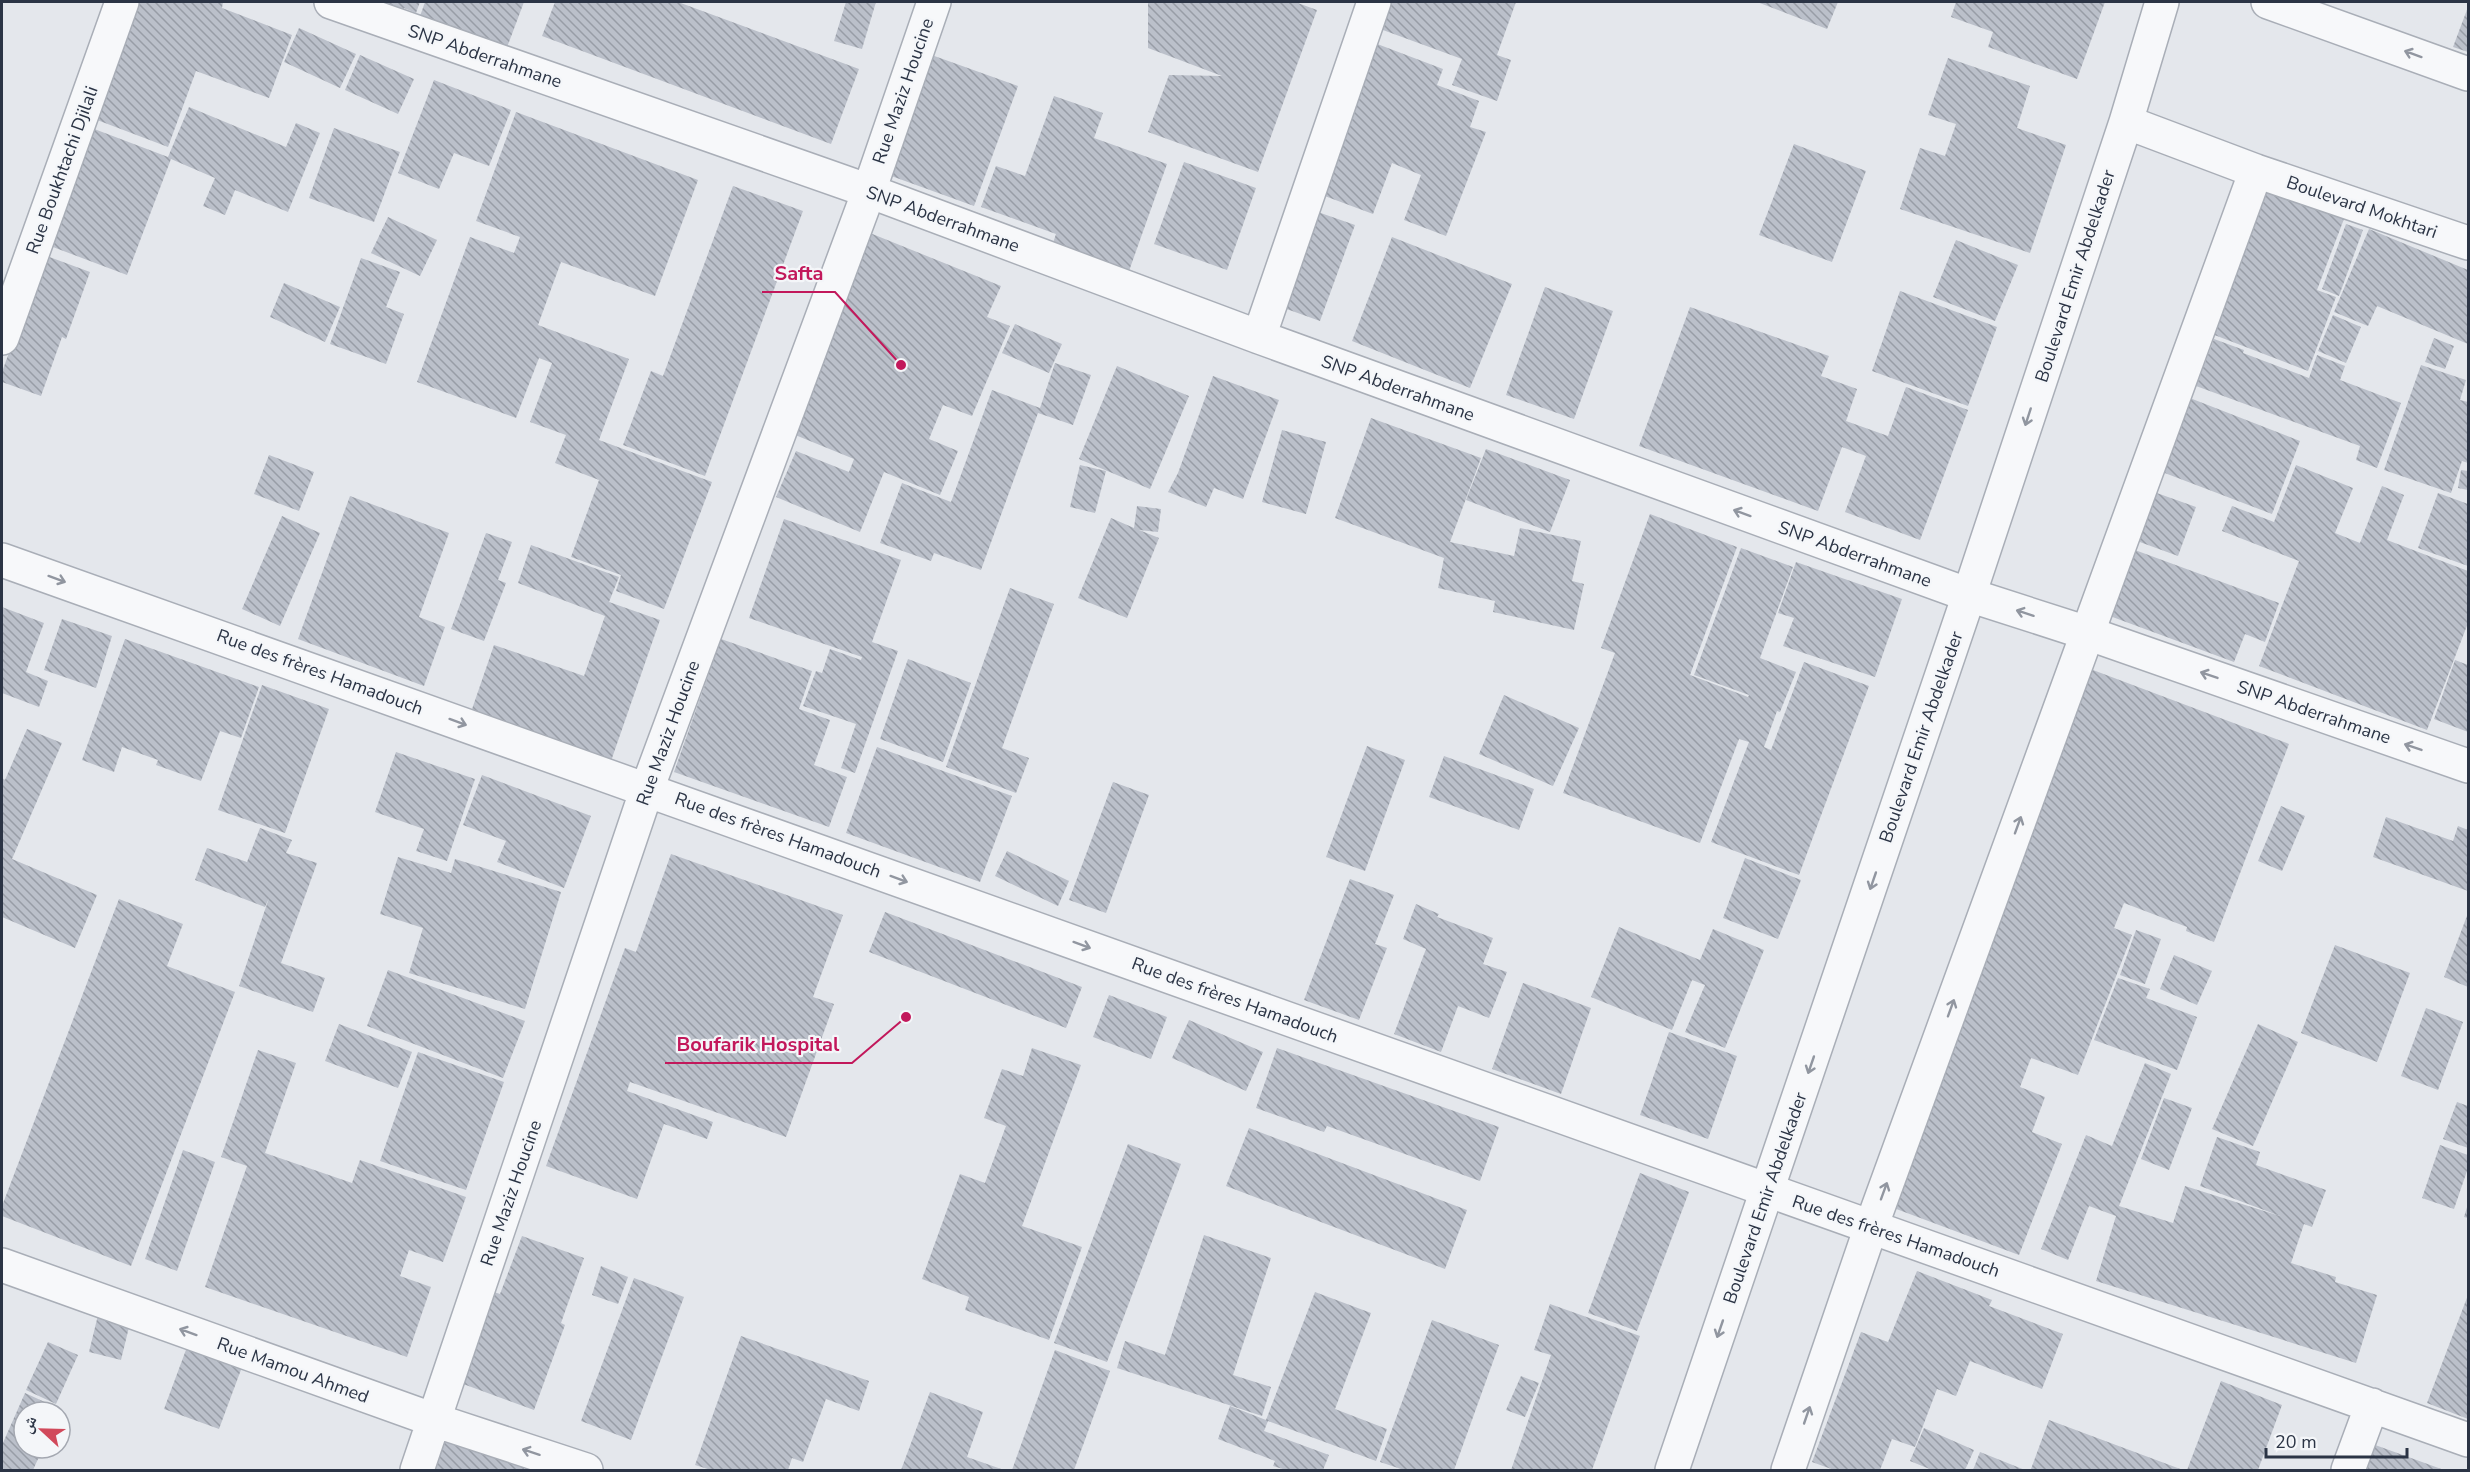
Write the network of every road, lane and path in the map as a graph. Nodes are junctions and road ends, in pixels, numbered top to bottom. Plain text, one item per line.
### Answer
1 (122, 2) edge
2 (331, 2) edge
3 (934, 2) edge
4 (1374, 2) edge
5 (2162, 2) edge
6 (2268, 2) edge
7 (2469, 74) edge
8 (2127, 122) junction
9 (2256, 171) junction
10 (869, 191) junction
11 (2469, 243) edge
12 (1259, 337) junction
13 (2, 338) edge
14 (2, 560) edge
15 (1969, 595) junction
16 (2087, 633) junction
17 (2469, 766) edge
18 (647, 789) junction
19 (1768, 1191) junction
20 (1871, 1227) junction
21 (2, 1265) edge
22 (2372, 1405) junction
23 (434, 1420) junction
24 (2469, 1440) edge
25 (417, 1470) edge
26 (586, 1470) edge
27 (1672, 1470) edge
28 (1788, 1470) edge
29 (2348, 1470) edge

1 - 13 street, Rue Boukhtachi Djilali
2 - 10 street, SNP Abderrahmane
3 - 10 street, Rue Maziz Houcine
4 - 12 street
5 - 8 street, Boulevard Emir Abdelkader
7 -> 6 street
8 - 9 street, Boulevard Mokhtari
8 -> 15 street, Boulevard Emir Abdelkader
9 - 11 street, Boulevard Mokhtari
9 - 16 street
10 - 12 street, SNP Abderrahmane
10 - 18 street, Rue Maziz Houcine
15 -> 12 street, SNP Abderrahmane
14 -> 18 street, Rue des frères Hamadouch
16 -> 15 street, SNP Abderrahmane
15 -> 19 street, Boulevard Emir Abdelkader
17 -> 16 street, SNP Abderrahmane
20 -> 16 street
18 -> 19 street, Rue des frères Hamadouch
18 - 23 street, Rue Maziz Houcine
19 - 20 street, Rue des frères Hamadouch
19 -> 27 street, Boulevard Emir Abdelkader
20 - 22 street, Rue des frères Hamadouch
28 -> 20 street
23 -> 21 street, Rue Mamou Ahmed
22 - 24 street, Rue des frères Hamadouch
22 - 29 street
23 - 25 street, Rue Maziz Houcine
26 -> 23 street, Rue Mamou Ahmed

